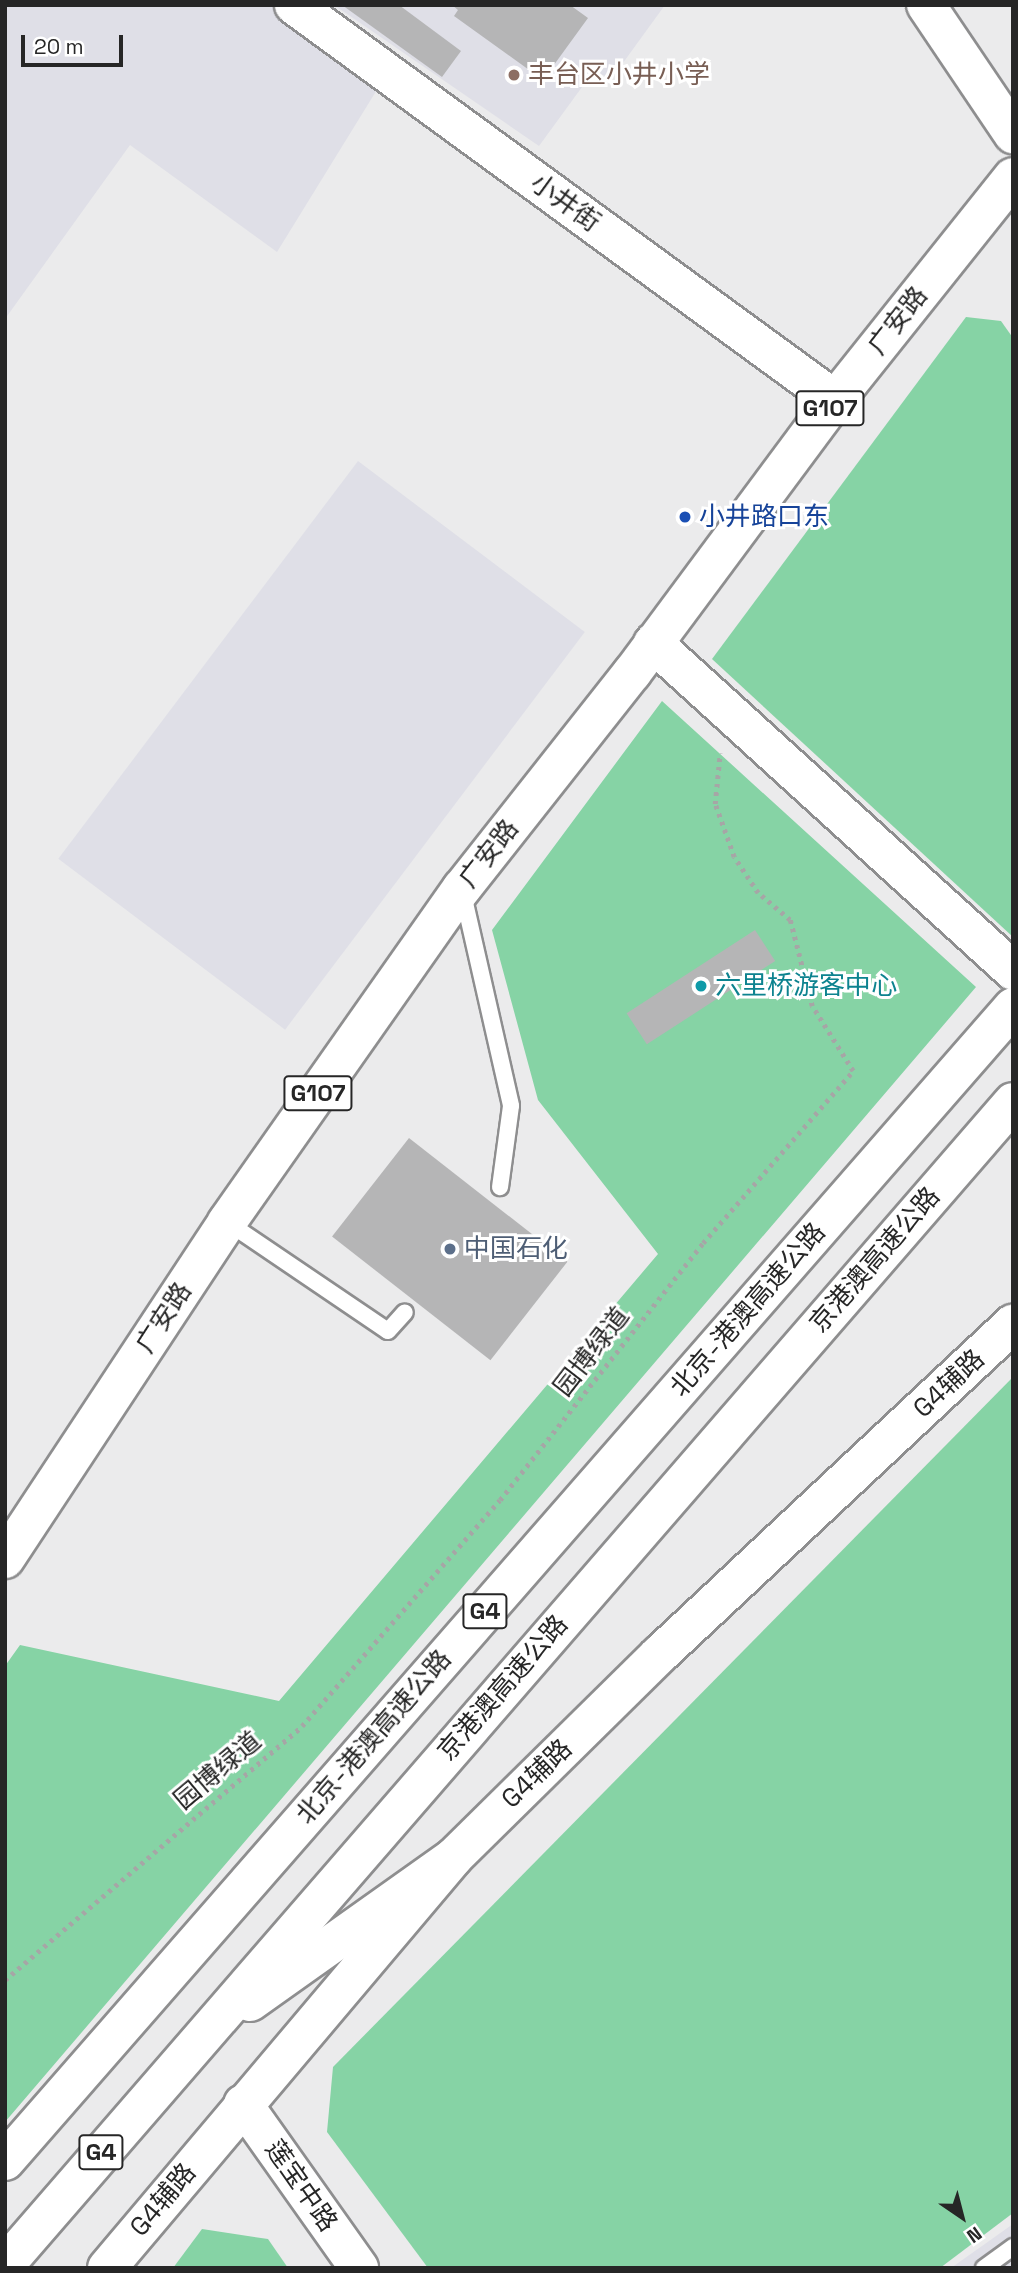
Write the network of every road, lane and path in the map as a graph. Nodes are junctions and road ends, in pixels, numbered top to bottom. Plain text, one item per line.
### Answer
1 (294, 5) edge
2 (926, 5) edge
3 (1013, 134) edge
4 (1013, 177) edge
5 (835, 400) junction
6 (653, 643) junction
7 (721, 744) dead end
8 (462, 888) junction
9 (1013, 971) edge
10 (1013, 1007) edge
11 (1008, 1108) edge
12 (500, 1187) dead end
13 (227, 1222) junction
14 (405, 1312) dead end
15 (1013, 1324) edge
16 (5, 1559) edge
17 (454, 1857) junction
18 (5, 1980) edge
19 (197, 2040) junction
20 (243, 2104) junction
21 (5, 2161) edge
22 (1013, 2247) edge
23 (5, 2265) edge
24 (107, 2268) edge
25 (359, 2268) edge
26 (984, 2268) edge

1 - 5 main road, 小井街
2 - 3 main road
4 - 5 main road, 广安路 / G107
5 - 6 main road, 广安路 / G107
6 - 8 main road, 广安路 / G107
6 - 9 main road
7 - 18 path, 园博绿道
8 - 12 lane
8 - 13 main road, 广安路 / G107
10 - 21 main road, 北京-港澳高速公路 / G4
11 - 19 main road, 京港澳高速公路 / G4
13 - 14 lane
13 - 16 main road, 广安路 / G107
15 - 17 main road, G4辅路
17 - 19 main road
17 - 20 main road, G4辅路
19 - 23 main road, 京港澳高速公路 / G4
20 - 24 main road, G4辅路
20 - 25 main road, 莲宝中路
22 - 26 lane

